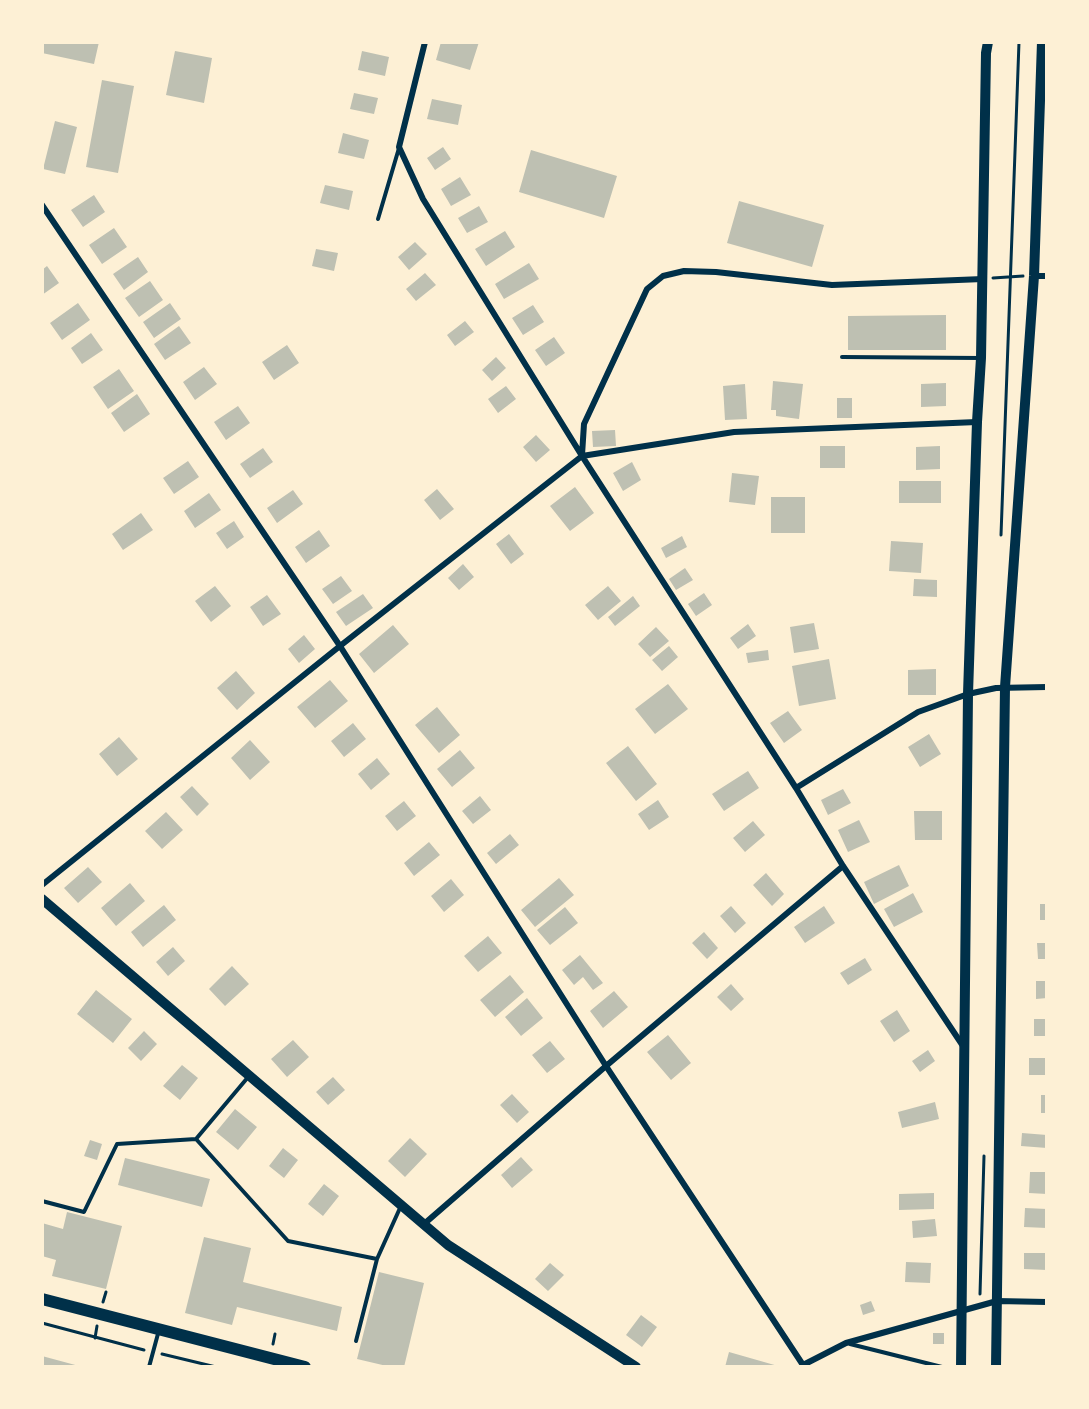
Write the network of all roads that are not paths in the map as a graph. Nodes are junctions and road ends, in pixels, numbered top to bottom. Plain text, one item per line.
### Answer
1 (425, 42) edge
2 (988, 42) edge
3 (1042, 42) edge
4 (399, 147) junction
5 (42, 206) edge
6 (378, 219) dead end
7 (1034, 276) junction
8 (1047, 276) edge
9 (983, 279) junction
10 (842, 357) dead end
11 (981, 358) junction
12 (977, 422) junction
13 (582, 456) junction
14 (340, 646) junction
15 (1005, 687) junction
16 (1047, 687) edge
17 (968, 694) junction
18 (796, 788) junction
19 (843, 866) junction
20 (42, 885) edge
21 (42, 898) edge
22 (964, 1047) junction
23 (606, 1066) junction
24 (249, 1075) junction
25 (196, 1139) junction
26 (42, 1201) edge
27 (402, 1205) junction
28 (424, 1224) junction
29 (377, 1259) junction
30 (42, 1299) edge
31 (997, 1301) junction
32 (1047, 1302) edge
33 (962, 1310) junction
34 (159, 1329) junction
35 (356, 1341) dead end
36 (846, 1343) junction
37 (803, 1366) edge
38 (149, 1367) edge
39 (305, 1367) edge
40 (636, 1367) edge
41 (942, 1367) edge
42 (962, 1367) edge
43 (996, 1367) edge

1 - 4 street
2 - 9 street
3 - 7 street
4 - 6 lane
4 - 13 street
5 - 14 street
7 - 8 street
7 - 15 street
9 - 11 street
9 - 13 street
10 - 11 lane
11 - 12 street
12 - 13 street
12 - 17 street
13 - 14 street
13 - 18 street
14 - 20 street
14 - 23 street
15 - 16 street
15 - 17 street
15 - 31 street
17 - 18 street
17 - 22 street
18 - 19 street
19 - 22 street
19 - 23 street
21 - 24 street
22 - 33 street
23 - 28 street
23 - 37 street
24 - 25 lane
24 - 27 street
25 - 26 lane
25 - 29 lane
27 - 28 street
27 - 29 lane
28 - 40 street
29 - 35 lane
30 - 34 main road
31 - 32 street
31 - 33 street
31 - 43 street
33 - 36 street
33 - 42 street
34 - 38 lane
34 - 39 main road
36 - 37 street
36 - 41 lane

